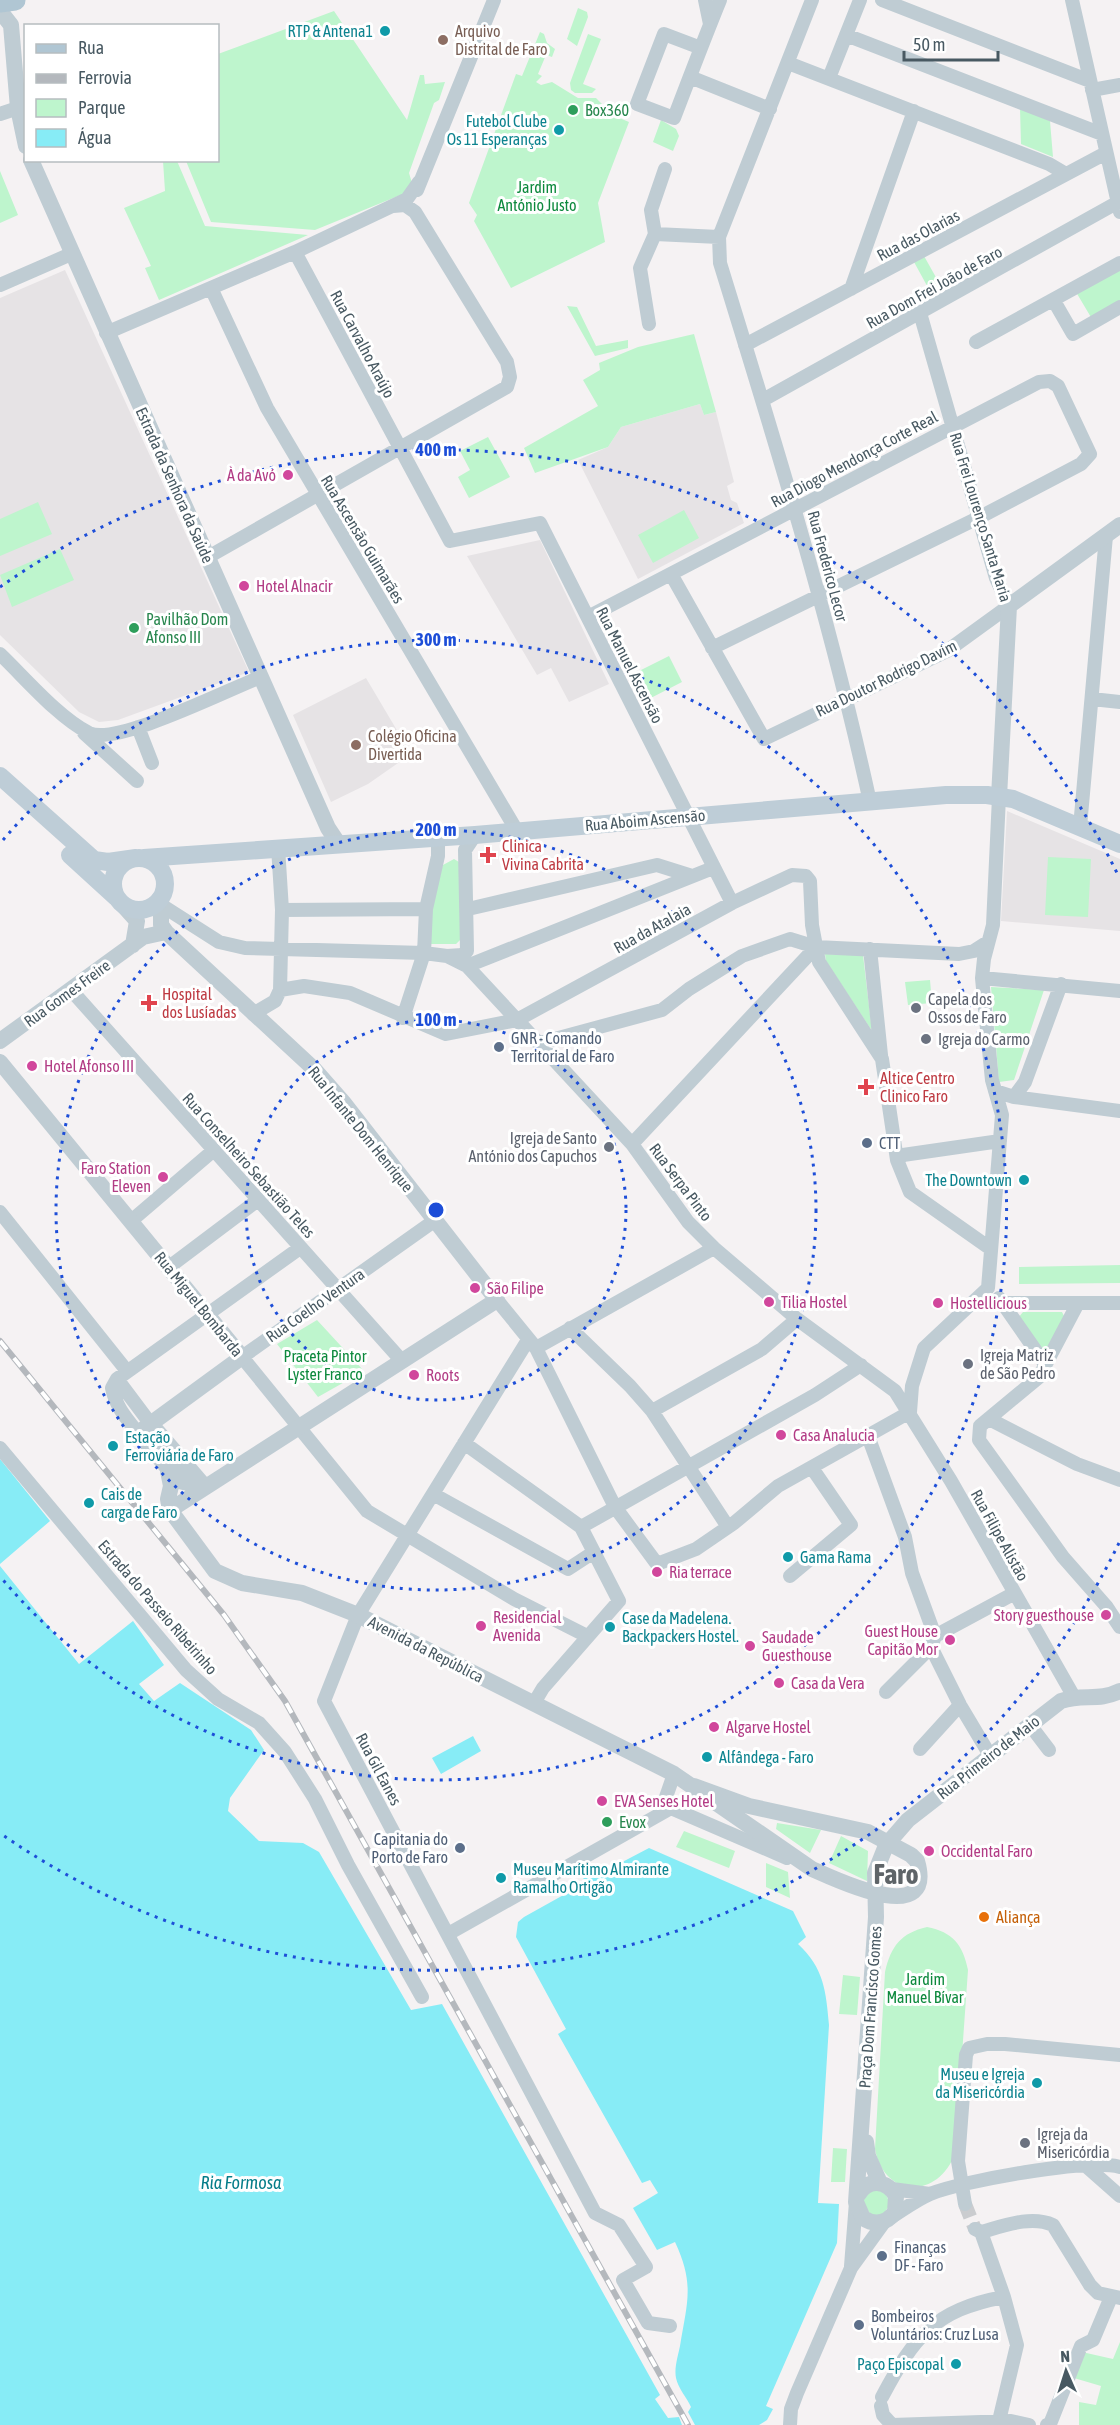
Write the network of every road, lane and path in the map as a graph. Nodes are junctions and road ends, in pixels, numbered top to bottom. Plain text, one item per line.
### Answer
1 (15, 0) edge
2 (23, 0) edge
3 (494, 0) edge
4 (705, 0) edge
5 (720, 0) edge
6 (812, 0) edge
7 (860, 0) edge
8 (882, 0) edge
9 (1072, 0) edge
10 (0, 2) edge
11 (0, 11) edge
12 (710, 24) junction
13 (11, 25) junction
14 (846, 35) junction
15 (701, 48) junction
16 (788, 63) junction
17 (690, 77) junction
18 (830, 78) junction
19 (1120, 85) edge
20 (1091, 86) junction
21 (18, 108) junction
22 (770, 109) junction
23 (914, 111) junction
24 (0, 114) edge
25 (1102, 134) junction
26 (24, 138) edge
27 (1106, 153) junction
28 (32, 162) edge
29 (665, 169) dead end
30 (1066, 174) junction
31 (419, 182) junction
32 (1119, 206) edge
33 (389, 207) junction
34 (415, 212) junction
35 (655, 234) junction
36 (719, 237) junction
37 (295, 252) junction
38 (70, 254) junction
39 (1120, 263) edge
40 (0, 285) edge
41 (211, 288) junction
42 (850, 289) junction
43 (1054, 301) junction
44 (1120, 307) edge
45 (920, 313) junction
46 (649, 324) dead end
47 (106, 333) junction
48 (976, 342) dead end
49 (745, 345) junction
50 (763, 400) junction
51 (953, 426) junction
52 (400, 448) junction
53 (316, 494) junction
54 (795, 508) junction
55 (980, 517) junction
56 (1120, 525) edge
57 (1106, 536) junction
58 (450, 541) joint
59 (208, 557) junction
60 (671, 574) junction
61 (819, 595) junction
62 (1009, 606) junction
63 (588, 617) junction
64 (712, 648) junction
65 (1, 658) edge
66 (261, 677) junction
67 (847, 697) junction
68 (1092, 699) junction
69 (1120, 702) edge
70 (59, 716) junction
71 (138, 727) junction
72 (118, 734) junction
73 (108, 755) junction
74 (152, 763) dead end
75 (0, 776) edge
76 (137, 782) dead end
77 (0, 791) edge
78 (999, 796) junction
79 (870, 802) junction
80 (321, 809) junction
81 (688, 817) junction
82 (1080, 827) junction
83 (517, 831) junction
84 (475, 835) junction
85 (438, 837) junction
86 (338, 843) junction
87 (1120, 844) edge
88 (305, 846) junction
89 (278, 847) junction
90 (205, 853) junction
91 (438, 856) junction
92 (465, 856) junction
93 (140, 858) junction
94 (713, 868) junction
95 (692, 876) junction
96 (162, 897) junction
97 (118, 899) junction
98 (732, 903) junction
99 (426, 909) junction
100 (468, 909) junction
101 (282, 910) junction
102 (166, 932) junction
103 (469, 942) junction
104 (988, 942) junction
105 (133, 945) junction
106 (816, 947) junction
107 (870, 950) junction
108 (281, 951) junction
109 (424, 952) junction
110 (959, 954) junction
111 (447, 956) junction
112 (481, 959) junction
113 (467, 966) junction
114 (982, 978) junction
115 (1061, 984) junction
116 (72, 990) junction
117 (280, 990) junction
118 (1120, 991) edge
119 (253, 1014) junction
120 (403, 1018) junction
121 (517, 1020) junction
122 (0, 1041) edge
123 (540, 1043) junction
124 (882, 1059) junction
125 (0, 1062) edge
126 (995, 1090) junction
127 (1014, 1097) junction
128 (1120, 1111) edge
129 (1000, 1141) junction
130 (632, 1144) junction
131 (213, 1150) junction
132 (897, 1160) junction
133 (258, 1200) junction
134 (0, 1212) edge
135 (131, 1221) junction
136 (434, 1221) junction
137 (300, 1248) junction
138 (714, 1248) junction
139 (992, 1249) junction
140 (169, 1267) junction
141 (988, 1288) junction
142 (338, 1290) junction
143 (497, 1300) junction
144 (1004, 1303) junction
145 (1078, 1303) junction
146 (1120, 1303) edge
147 (208, 1314) junction
148 (797, 1318) junction
149 (570, 1328) junction
150 (532, 1344) junction
151 (242, 1357) junction
152 (402, 1361) junction
153 (1045, 1364) junction
154 (861, 1365) junction
155 (122, 1375) junction
156 (895, 1391) joint
157 (652, 1411) junction
158 (910, 1412) junction
159 (989, 1419) junction
160 (299, 1427) junction
161 (144, 1428) junction
162 (868, 1436) junction
163 (464, 1443) junction
164 (0, 1448) edge
165 (687, 1466) junction
166 (812, 1468) junction
167 (168, 1471) junction
168 (1120, 1480) edge
169 (205, 1488) junction
170 (433, 1494) junction
171 (615, 1507) junction
172 (170, 1510) junction
173 (581, 1527) junction
174 (728, 1527) junction
175 (407, 1536) junction
176 (594, 1552) junction
177 (790, 1576) dead end
178 (1013, 1594) junction
179 (358, 1615) junction
180 (1120, 1627) edge
181 (587, 1636) junction
182 (933, 1642) junction
183 (886, 1692) dead end
184 (1120, 1692) edge
185 (1074, 1696) junction
186 (534, 1704) junction
187 (960, 1705) junction
188 (1030, 1725) junction
189 (920, 1749) dead end
190 (1049, 1750) dead end
191 (991, 1757) junction
192 (674, 1774) junction
193 (694, 1786) junction
194 (671, 1808) junction
195 (905, 1822) junction
196 (887, 1843) junction
197 (911, 1855) junction
198 (812, 1869) junction
199 (837, 1880) junction
200 (882, 1895) junction
201 (876, 1917) junction
202 (448, 1934) junction
203 (422, 1997) dead end
204 (1120, 2055) edge
205 (863, 2120) junction
206 (1086, 2166) junction
207 (1117, 2166) edge
208 (1099, 2177) junction
209 (960, 2185) junction
210 (886, 2186) junction
211 (930, 2194) junction
212 (1120, 2196) edge
213 (857, 2198) junction
214 (965, 2204) tunnel mouth
215 (888, 2220) junction
216 (851, 2268) junction
217 (1004, 2297) junction
218 (1116, 2298) edge
219 (670, 2326) dead end
220 (997, 2423) edge
221 (928, 2424) edge
222 (790, 2425) edge
223 (892, 2425) edge
224 (1029, 2425) edge
225 (1047, 2425) edge

1 - 10 main road
2 - 13 street
3 - 31 street
4 - 12 street
5 - 12 street
6 - 16 street
7 - 14 street
8 - 20 street
9 - 20 street
11 - 13 street
12 - 15 street
13 - 21 street
14 - 18 street
14 - 25 street
15 - 17 street
15 - 17 street
16 - 18 street
16 - 22 street
17 - 22 street
18 - 23 street
19 - 20 street
20 - 25 street
21 - 24 street
21 - 26 street
22 - 36 street
23 - 30 street
23 - 42 street
25 - 27 street
27 - 30 street, Rua das Olarias
27 - 32 street
28 - 38 street, Estrada da Senhora da Saúde
29 - 35 street
30 - 42 street, Rua das Olarias
31 - 33 street
31 - 34 street
32 - 45 street, Rua Dom Frei João de Faro
33 - 34 street
33 - 37 street
34 - 52 street
35 - 36 street
35 - 46 street
36 - 49 street, Rua Frederico Lecor
37 - 41 street
37 - 52 street, Rua Carvalho Araújo
38 - 40 street
38 - 47 street, Estrada da Senhora da Saúde
39 - 43 street
41 - 47 street
41 - 53 street, Rua Ascensão Guimarães
42 - 49 street, Rua das Olarias
43 - 44 street
43 - 48 street
45 - 50 street, Rua Dom Frei João de Faro
45 - 51 street, Rua Frei Lourenço Santa Maria
47 - 59 street, Estrada da Senhora da Saúde
49 - 50 street, Rua Frederico Lecor
50 - 54 street, Rua Frederico Lecor
51 - 54 street, Rua Diogo Mendonça Corte Real
51 - 55 street, Rua Frei Lourenço Santa Maria
51 - 55 street, Rua Diogo Mendonça Corte Real
52 - 53 street
52 - 58 street, Rua Carvalho Araújo
53 - 59 street
53 - 83 street, Rua Ascensão Guimarães
54 - 60 street, Rua Diogo Mendonça Corte Real
54 - 61 street, Rua Frederico Lecor
55 - 61 street
55 - 62 street, Rua Frei Lourenço Santa Maria
56 - 57 street, Rua Doutor Rodrigo Davim
57 - 62 street, Rua Doutor Rodrigo Davim
57 - 68 street
58 - 63 street, Rua Manuel Ascensão
59 - 66 street, Estrada da Senhora da Saúde
60 - 63 street, Rua Diogo Mendonça Corte Real
60 - 64 street
61 - 64 street
61 - 67 street, Rua Frederico Lecor
62 - 67 street, Rua Doutor Rodrigo Davim
62 - 78 street, Rua Frei Lourenço Santa Maria
63 - 81 street, Rua Manuel Ascensão
64 - 67 street, Rua Doutor Rodrigo Davim
65 - 70 street
66 - 71 street
66 - 80 street, Estrada da Senhora da Saúde
67 - 79 street, Rua Frederico Lecor
68 - 69 street
68 - 82 street
70 - 72 street
70 - 73 street
71 - 72 street
71 - 74 street
72 - 73 street
73 - 76 street
75 - 93 main road, Rua Aboim Ascensão
77 - 97 main road
78 - 79 main road, Rua Aboim Ascensão
78 - 82 main road, Rua Aboim Ascensão
78 - 104 street
79 - 81 main road, Rua Aboim Ascensão
80 - 86 street, Estrada da Senhora da Saúde
80 - 88 street
81 - 83 main road, Rua Aboim Ascensão
81 - 94 street, Rua Manuel Ascensão
82 - 87 main road, Rua Aboim Ascensão
83 - 84 main road, Rua Aboim Ascensão
84 - 85 main road, Rua Aboim Ascensão
84 - 92 street
85 - 86 main road, Rua Aboim Ascensão
85 - 91 street
86 - 88 main road, Rua Aboim Ascensão
88 - 89 main road, Rua Aboim Ascensão
89 - 90 main road, Rua Aboim Ascensão
89 - 101 street
90 - 93 main road, Rua Aboim Ascensão
90 - 96 main road, Rua Aboim Ascensão
91 - 92 street
91 - 99 street
92 - 100 street
93 - 96 main road
93 - 97 main road
94 - 95 street
94 - 98 street, Rua Manuel Ascensão
95 - 100 street
95 - 112 street
96 - 97 main road
96 - 102 street
96 - 108 street
97 - 105 street
98 - 106 street, Rua da Atalaia
98 - 121 street, Rua da Atalaia
99 - 101 street
99 - 109 street
100 - 103 street
101 - 108 street
102 - 105 street, Rua Gomes Freire
102 - 119 street, Rua Infante Dom Henrique
103 - 111 street
103 - 112 street
104 - 110 street
104 - 114 street
105 - 116 street, Rua Gomes Freire
106 - 107 street
106 - 123 street
106 - 124 street
106 - 130 street
107 - 110 street
107 - 124 street
108 - 109 street
108 - 117 street
109 - 111 street
109 - 120 street
110 - 114 street
111 - 113 street
112 - 113 street
113 - 121 street, Rua Serpa Pinto
114 - 115 street
114 - 126 street
115 - 118 street
115 - 127 street
116 - 122 street, Rua Gomes Freire
116 - 131 street, Rua Conselheiro Sebastião Teles
117 - 119 street
117 - 120 street, Rua da Atalaia
119 - 136 street, Rua Infante Dom Henrique
120 - 121 street, Rua da Atalaia
121 - 123 street, Rua Serpa Pinto
123 - 130 street, Rua Serpa Pinto
124 - 132 street
125 - 135 street, Rua Miguel Bombarda
126 - 127 street
126 - 129 street
127 - 128 street
129 - 132 street
129 - 139 street
130 - 138 street, Rua Serpa Pinto
131 - 133 street, Rua Conselheiro Sebastião Teles
131 - 135 street
132 - 139 street
133 - 137 street, Rua Conselheiro Sebastião Teles
133 - 140 street
134 - 155 street
135 - 140 street, Rua Miguel Bombarda
136 - 142 street, Rua Coelho Ventura
136 - 143 street, Rua Infante Dom Henrique
137 - 142 street, Rua Conselheiro Sebastião Teles
137 - 147 street
138 - 148 street, Rua Serpa Pinto
138 - 149 street
139 - 141 street
140 - 147 street, Rua Miguel Bombarda
141 - 144 street
141 - 158 street
142 - 151 street, Rua Coelho Ventura
142 - 152 street, Rua Conselheiro Sebastião Teles
143 - 150 street, Rua Infante Dom Henrique
143 - 152 street
144 - 145 street
144 - 153 street
145 - 146 street
145 - 153 street
147 - 151 street, Rua Miguel Bombarda
147 - 155 street
148 - 154 street, Rua Serpa Pinto
148 - 157 street
149 - 150 street
149 - 157 street
150 - 163 street, Rua Gil Eanes
150 - 171 street, Rua Infante Dom Henrique
151 - 160 street, Rua Miguel Bombarda
151 - 161 street, Rua Coelho Ventura
152 - 160 street
153 - 159 street
154 - 156 street, Rua Serpa Pinto
154 - 165 street
155 - 161 street
156 - 158 street, Rua Filipe Alistão
157 - 165 street
158 - 162 street
158 - 178 street, Rua Filipe Alistão
159 - 168 street
159 - 180 street
160 - 169 street
160 - 175 street, Rua Miguel Bombarda
161 - 167 street
161 - 169 street
162 - 166 street
162 - 182 street
163 - 170 street, Rua Gil Eanes
163 - 173 street
164 - 203 street, Estrada do Passeio Ribeirinho
165 - 171 street
165 - 174 street
166 - 174 street
166 - 177 street
167 - 169 street
167 - 172 street
169 - 172 street
170 - 175 street, Rua Gil Eanes
170 - 176 street
171 - 173 street
171 - 174 street, Rua Infante Dom Henrique
172 - 179 street, Avenida da República
173 - 176 street
175 - 179 street, Rua Gil Eanes
175 - 181 street, Rua Miguel Bombarda
176 - 181 street
178 - 182 street
178 - 185 street, Rua Filipe Alistão
179 - 186 street, Avenida da República
179 - 202 street, Rua Gil Eanes
181 - 186 street
182 - 183 street
182 - 187 street
184 - 185 street
185 - 188 street, Rua Primeiro de Maio
186 - 192 street, Avenida da República
187 - 189 street
187 - 191 street
188 - 190 street
188 - 191 street, Rua Primeiro de Maio
191 - 195 street, Rua Primeiro de Maio
192 - 193 street, Avenida da República
192 - 194 street
193 - 196 street, Avenida da República
193 - 198 street, Avenida da República
194 - 198 street, Avenida da República
194 - 202 street
195 - 196 street, Rua Primeiro de Maio
195 - 197 street
196 - 197 street
196 - 200 street
197 - 200 street
198 - 199 street, Avenida da República
199 - 200 street, Avenida da República
199 - 201 street, Avenida da República
200 - 201 street
201 - 205 street, Praça Dom Francisco Gomes
202 - 219 street, Rua Gil Eanes
204 - 209 street
205 - 210 street
205 - 213 street
206 - 207 street
206 - 208 street
206 - 209 street
207 - 208 street
208 - 212 street
209 - 211 street
209 - 214 street
210 - 211 street
210 - 213 street
210 - 215 street
211 - 215 street
213 - 215 street
213 - 216 street
215 - 216 street
216 - 222 street
217 - 218 street
217 - 220 street
217 - 223 street
218 - 225 street
220 - 221 street
220 - 224 street
221 - 223 street

